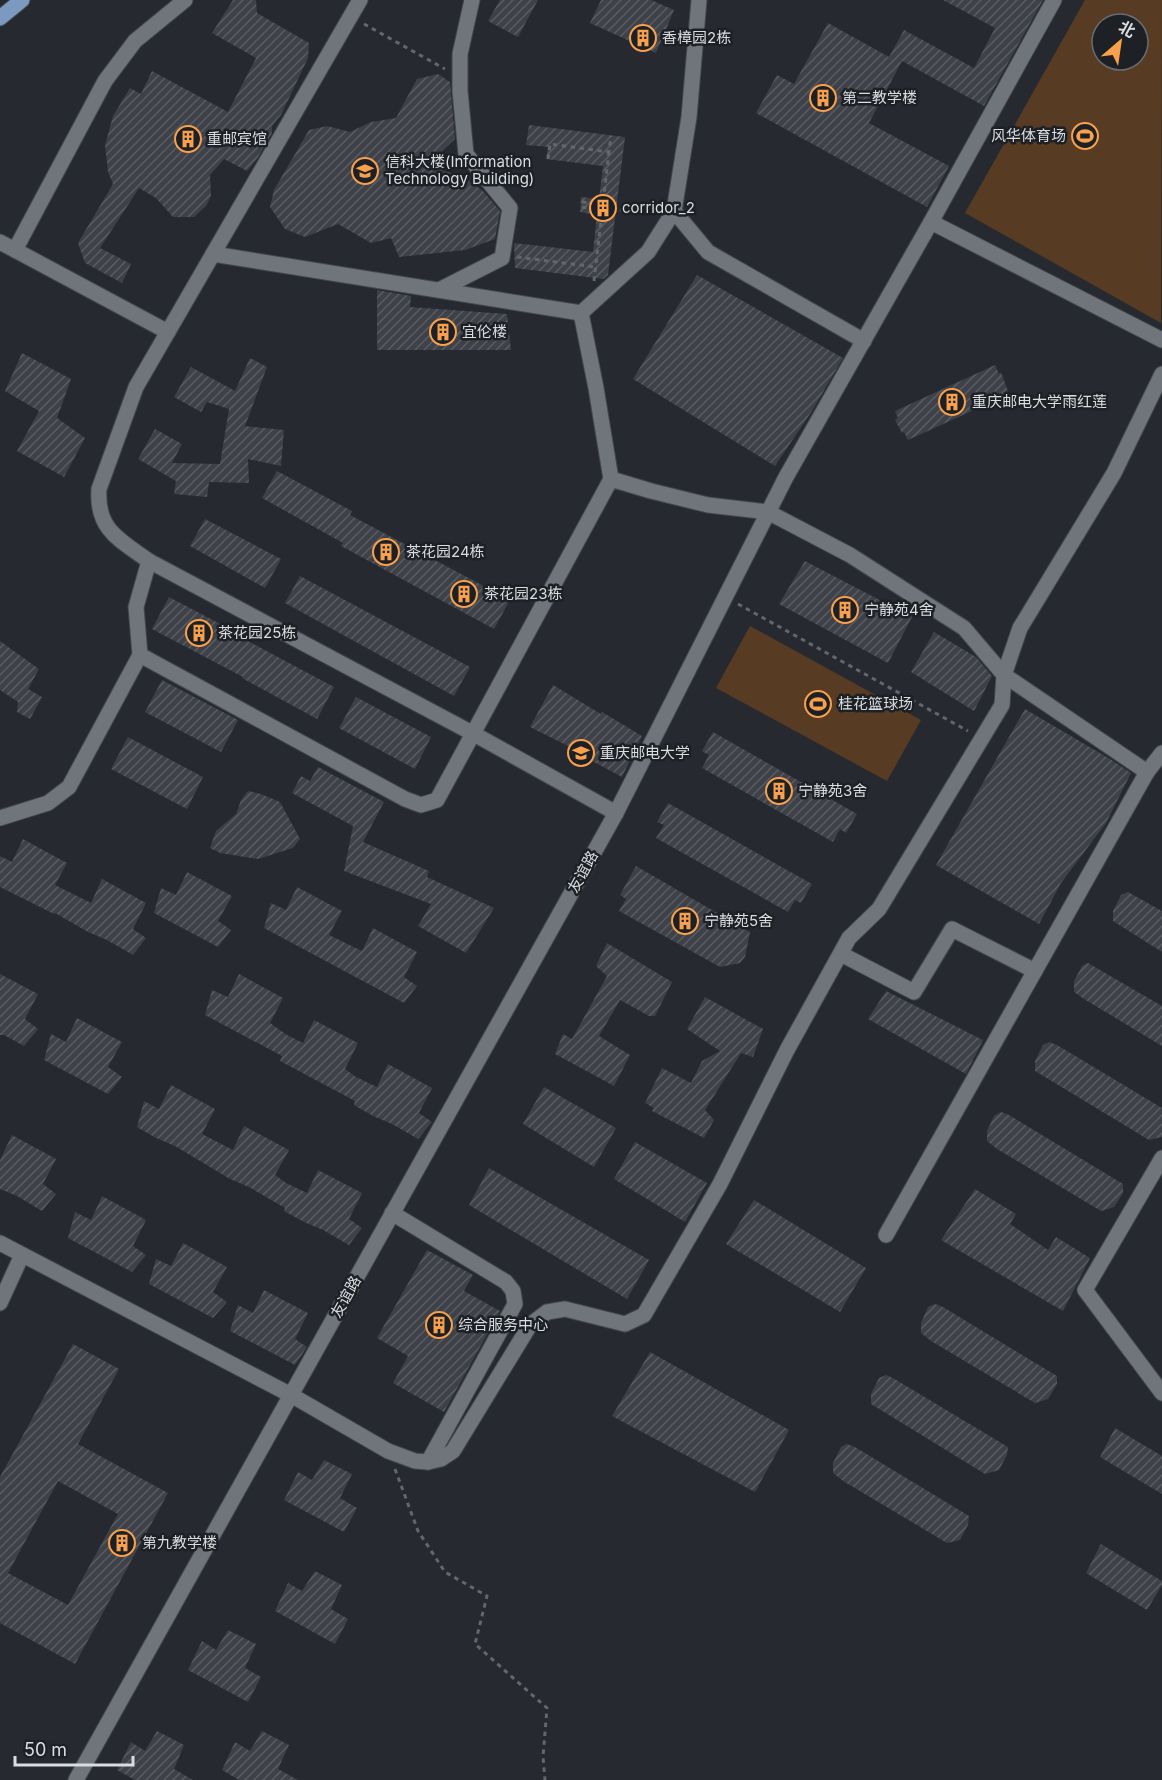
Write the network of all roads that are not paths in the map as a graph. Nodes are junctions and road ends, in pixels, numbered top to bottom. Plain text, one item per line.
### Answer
1 (22, 0) edge
2 (185, 0) edge
3 (360, 0) edge
4 (472, 0) edge
5 (699, 0) edge
6 (1054, 0) edge
7 (0, 18) edge
8 (674, 211) junction
9 (931, 222) junction
10 (0, 242) edge
11 (15, 250) junction
12 (213, 254) junction
13 (439, 290) junction
14 (581, 313) junction
15 (168, 332) junction
16 (1162, 340) edge
17 (864, 341) junction
18 (1162, 374) edge
19 (611, 479) junction
20 (768, 512) junction
21 (149, 561) junction
22 (140, 655) junction
23 (1004, 675) junction
24 (474, 734) junction
25 (1162, 753) edge
26 (1148, 772) junction
27 (616, 813) junction
28 (0, 818) edge
29 (841, 954) junction
30 (1035, 971) junction
31 (1162, 1158) edge
32 (392, 1213) junction
33 (886, 1235) dead end
34 (0, 1243) edge
35 (22, 1255) junction
36 (0, 1303) edge
37 (1162, 1393) edge
38 (291, 1395) junction
39 (428, 1462) junction
40 (76, 1780) edge

1 - 7 main road
2 - 11 street
3 - 12 street
4 - 13 street
5 - 8 street
6 - 9 street, 友谊路
8 - 14 street
8 - 17 street
9 - 16 street
9 - 17 street, 友谊路
10 - 11 street
11 - 15 street
12 - 13 street
12 - 15 street
13 - 14 street
14 - 19 street
15 - 21 street
17 - 20 street, 友谊路
18 - 23 street
19 - 20 street
19 - 24 street
20 - 23 street
20 - 27 street, 友谊路
21 - 22 street
21 - 24 street
22 - 24 street
22 - 28 street
23 - 26 street
23 - 29 street
24 - 27 street
25 - 26 street
26 - 30 street
27 - 32 street, 友谊路
29 - 30 street
29 - 39 street
30 - 33 street
31 - 37 street
32 - 38 street, 友谊路
32 - 39 street
34 - 35 street
35 - 36 street
35 - 38 street
38 - 39 street
38 - 40 street, 友谊路

